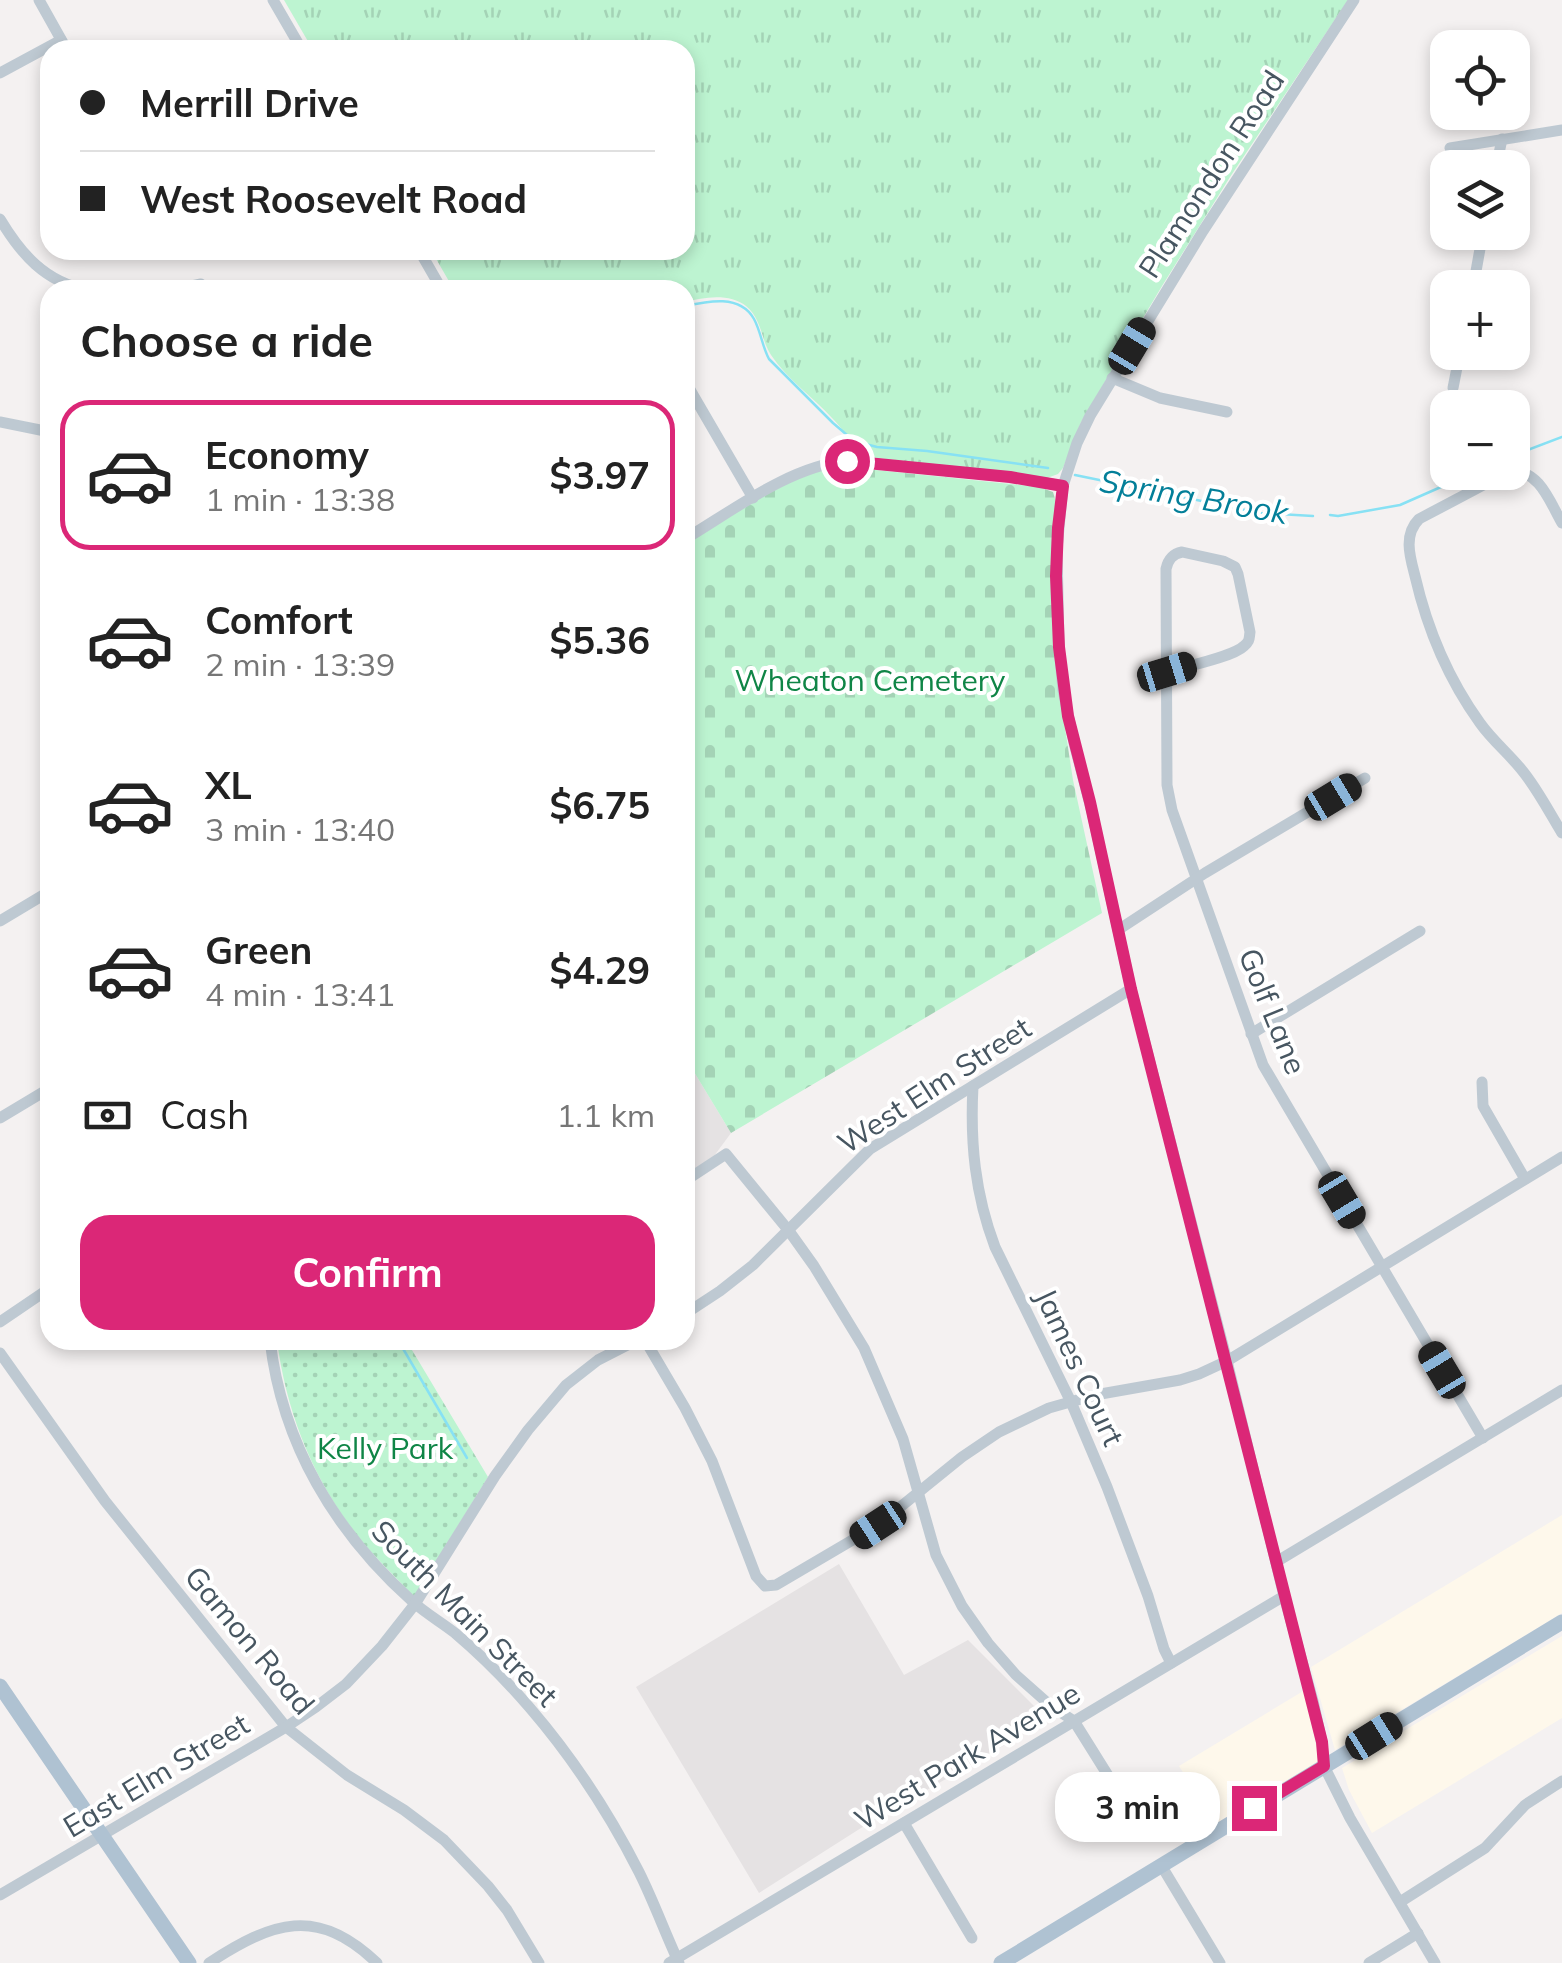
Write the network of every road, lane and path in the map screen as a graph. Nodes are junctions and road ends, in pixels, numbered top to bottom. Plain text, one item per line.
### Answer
1 (39, 0) edge
2 (273, 0) edge
3 (1354, 0) edge
4 (61, 40) edge
5 (296, 40) edge
6 (40, 56) edge
7 (0, 73) edge
8 (1562, 130) edge
9 (1502, 140) junction
10 (1450, 148) dead end
11 (1500, 150) edge
12 (0, 218) edge
13 (59, 280) edge
14 (1456, 370) edge
15 (1112, 378) junction
16 (1453, 388) dead end
17 (695, 398) edge
18 (1228, 412) dead end
19 (0, 422) edge
20 (40, 430) edge
21 (1530, 478) edge
22 (1063, 486) junction
23 (1477, 490) edge
24 (753, 498) junction
25 (1562, 522) edge
26 (695, 533) edge
27 (1167, 672) junction
28 (1365, 778) dead end
29 (1562, 834) edge
30 (1195, 880) junction
31 (40, 897) edge
32 (0, 922) edge
33 (1118, 930) junction
34 (1420, 931) dead end
35 (1131, 989) junction
36 (1251, 1034) junction
37 (1482, 1082) dead end
38 (972, 1086) junction
39 (40, 1094) edge
40 (0, 1118) edge
41 (1562, 1157) edge
42 (695, 1174) edge
43 (1525, 1179) junction
44 (789, 1231) junction
45 (1381, 1267) junction
46 (40, 1295) edge
47 (695, 1307) edge
48 (0, 1322) edge
49 (272, 1350) edge
50 (618, 1350) edge
51 (651, 1350) edge
52 (0, 1353) edge
53 (1227, 1361) junction
54 (1562, 1390) edge
55 (1071, 1402) junction
56 (1483, 1438) junction
57 (919, 1494) junction
58 (1276, 1562) junction
59 (1284, 1596) junction
60 (415, 1604) junction
61 (1562, 1622) edge
62 (1171, 1663) junction
63 (0, 1686) edge
64 (1074, 1721) junction
65 (286, 1727) junction
66 (1324, 1766) junction
67 (1562, 1781) edge
68 (1119, 1793) dead end
69 (904, 1823) junction
70 (102, 1836) junction
71 (1161, 1864) junction
72 (0, 1895) edge
73 (1400, 1902) junction
74 (1418, 1933) junction
75 (972, 1938) dead end
76 (675, 1961) edge
77 (188, 1963) edge
78 (210, 1963) edge
79 (377, 1963) edge
80 (539, 1963) edge
81 (1001, 1963) edge
82 (1220, 1963) edge
83 (1369, 1963) edge
84 (1435, 1963) edge

1 - 4 street
2 - 5 street
3 - 15 street, Plamondon Road
6 - 7 street
8 - 9 street
9 - 10 street
9 - 11 street
12 - 13 street
14 - 16 street
15 - 18 street
15 - 22 street, Plamondon Road
17 - 24 street
19 - 20 street
21 - 25 street
22 - 24 street
22 - 33 street, Plamondon Road
23 - 29 street
24 - 26 street
27 - 27 street, Golf Lane
27 - 30 street, Golf Lane
28 - 30 street
30 - 33 street
30 - 36 street, Golf Lane
31 - 32 street
33 - 35 street, Plamondon Road
34 - 36 street
35 - 38 street, West Elm Street
35 - 53 street, Plamondon Road
36 - 45 street, Golf Lane
37 - 43 street
38 - 44 street, West Elm Street
38 - 55 street, James Court
39 - 40 street
41 - 43 street
42 - 44 street
43 - 45 street
44 - 47 street, West Elm Street
44 - 57 street
45 - 53 street
45 - 56 street, Golf Lane
46 - 48 street
49 - 60 street, South Main Street
50 - 60 street
51 - 57 street
52 - 65 street, Gamon Road
53 - 55 street
53 - 58 street, Plamondon Road
54 - 56 street
55 - 57 street
55 - 62 street, James Court
56 - 58 street
57 - 64 street
58 - 59 street, Plamondon Road
59 - 62 street, West Park Avenue
59 - 66 street, Plamondon Road
60 - 65 street, East Elm Street
60 - 76 street, South Main Street
61 - 66 main road
62 - 64 street, West Park Avenue
63 - 70 main road
64 - 68 street
64 - 69 street, West Park Avenue
65 - 70 street, East Elm Street
65 - 80 street, Gamon Road
66 - 71 main road
66 - 73 street, Plamondon Road
67 - 73 street
69 - 75 street
69 - 76 street, West Park Avenue
70 - 72 street, East Elm Street
70 - 77 main road
71 - 81 main road
71 - 82 street
73 - 74 street, Plamondon Road
74 - 83 street
74 - 84 street, Plamondon Road
78 - 79 street

